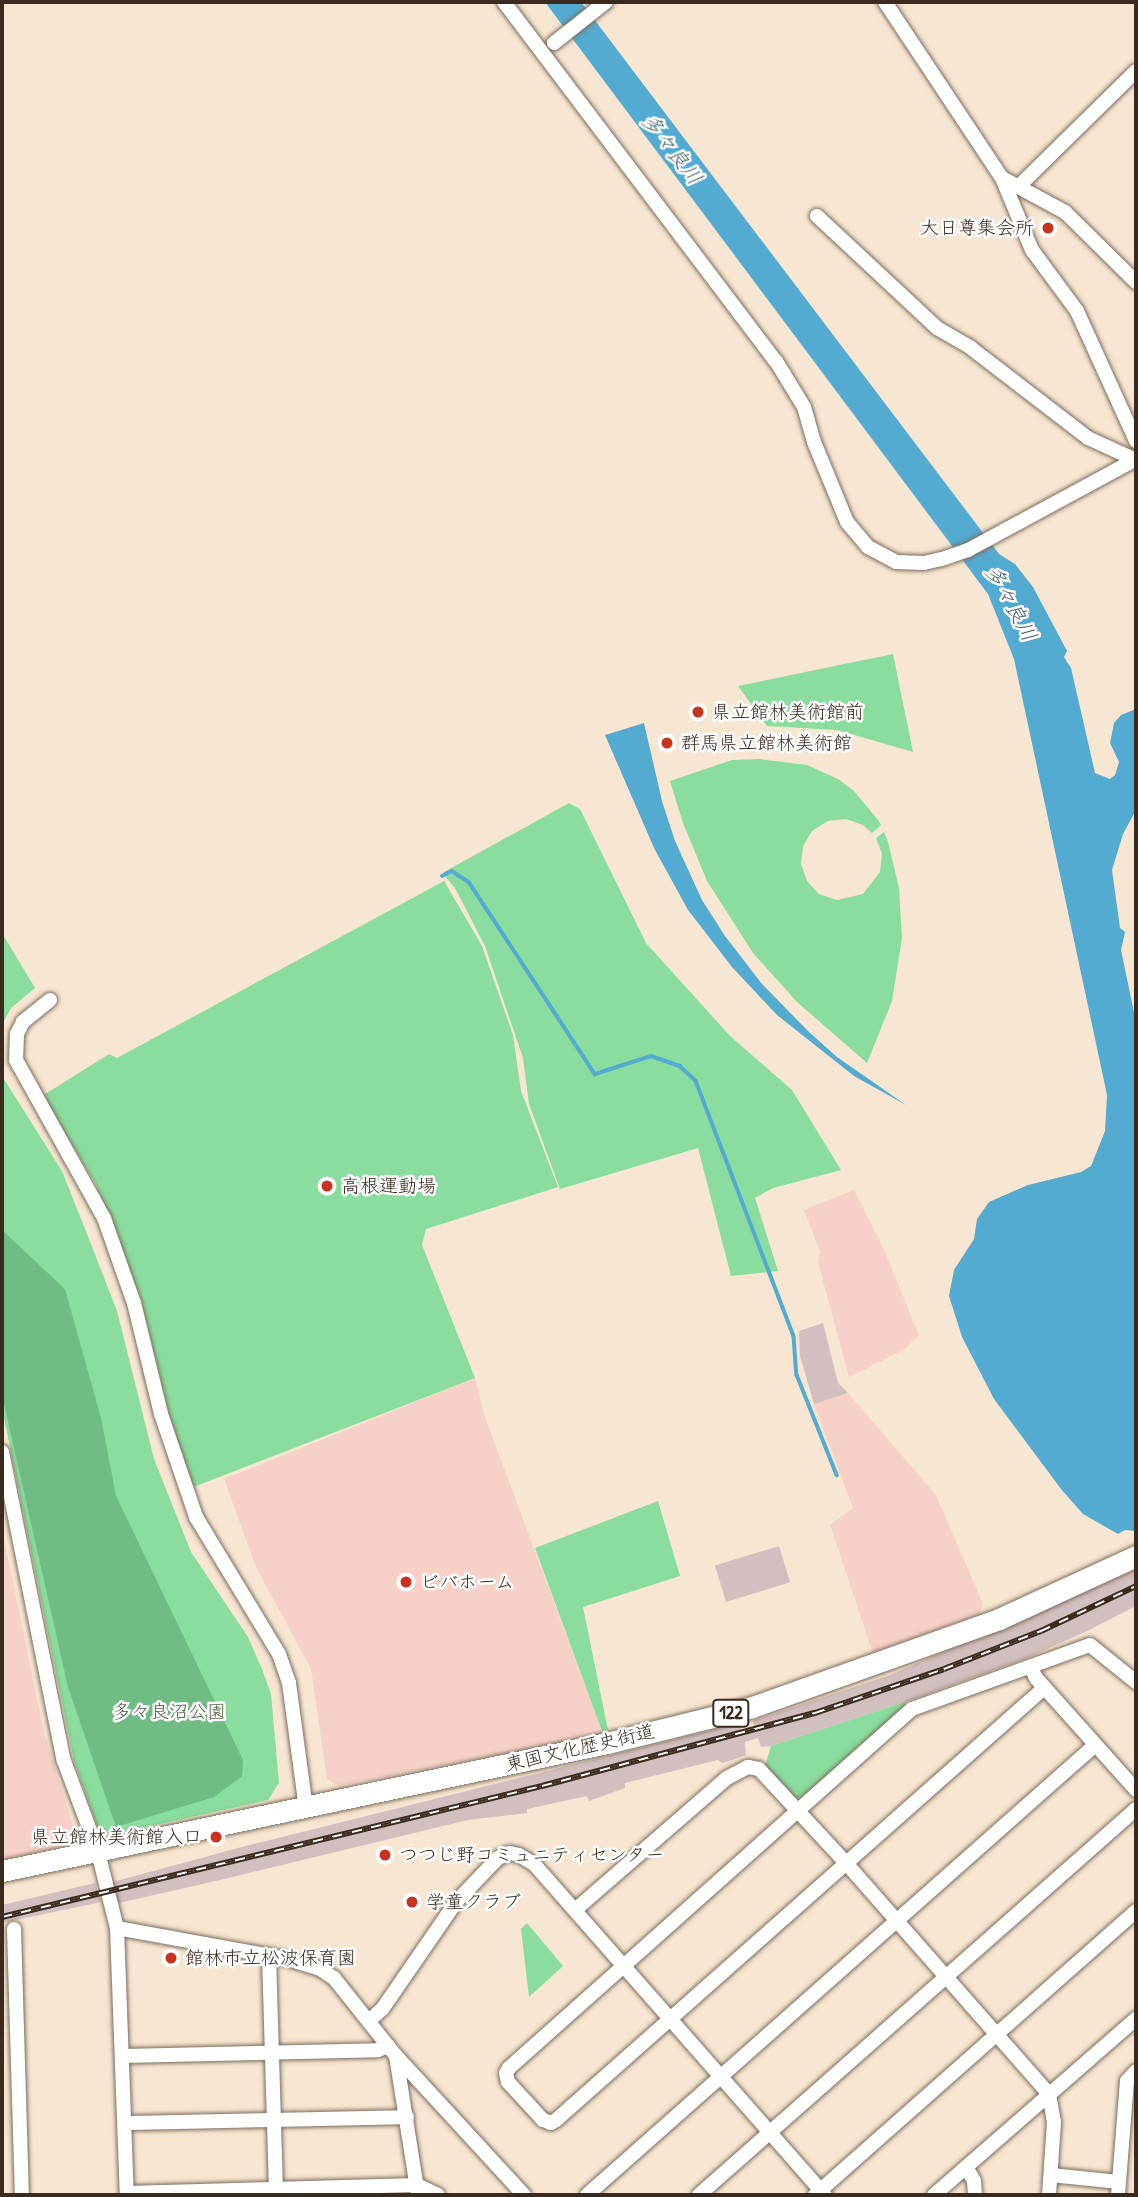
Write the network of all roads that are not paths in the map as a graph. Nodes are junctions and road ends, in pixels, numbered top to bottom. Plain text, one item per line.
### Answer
1 (504, 2) edge
2 (885, 2) edge
3 (602, 6) edge
4 (554, 43) dead end
5 (1136, 71) edge
6 (1002, 178) junction
7 (1019, 186) junction
8 (817, 216) dead end
9 (1136, 282) edge
10 (1136, 441) edge
11 (1136, 459) edge
12 (50, 1000) dead end
13 (2, 1452) edge
14 (1136, 1556) edge
15 (1031, 1667) junction
16 (1136, 1682) edge
17 (1044, 1689) junction
18 (1094, 1746) junction
19 (1136, 1790) edge
20 (306, 1808) junction
21 (797, 1809) junction
22 (1136, 1809) edge
23 (98, 1852) junction
24 (846, 1863) junction
25 (2, 1871) edge
26 (575, 1910) junction
27 (1136, 1911) edge
28 (896, 1920) junction
29 (116, 1924) junction
30 (14, 1929) dead end
31 (269, 1955) junction
32 (624, 1966) junction
33 (945, 1977) junction
34 (1136, 2019) edge
35 (670, 2020) junction
36 (369, 2021) junction
37 (996, 2035) junction
38 (392, 2051) junction
39 (272, 2053) junction
40 (123, 2056) junction
41 (1136, 2071) edge
42 (719, 2078) junction
43 (1049, 2094) junction
44 (407, 2117) junction
45 (274, 2121) junction
46 (125, 2123) junction
47 (770, 2131) junction
48 (966, 2167) junction
49 (1051, 2175) junction
50 (1118, 2188) edge
51 (417, 2190) edge
52 (276, 2191) edge
53 (127, 2194) edge
54 (820, 2194) edge
55 (22, 2195) edge
56 (438, 2195) edge
57 (524, 2195) edge
58 (587, 2195) edge
59 (699, 2195) edge
60 (934, 2195) edge
61 (975, 2195) edge
62 (1049, 2195) edge

1 - 11 street
2 - 6 street
3 - 4 street
5 - 7 street
6 - 7 street
6 - 10 street
7 - 9 street
8 - 11 street
12 - 20 street
13 - 23 street
14 - 20 highway, 東国文化歴史街道 / 122
15 - 16 street
15 - 17 street
15 - 21 street
17 - 18 street
17 - 24 street
18 - 19 street
18 - 28 street
20 - 23 highway, 東国文化歴史街道 / 122
21 - 24 street
21 - 26 street
21 - 32 street
22 - 33 street
23 - 25 highway, 東国文化歴史街道 / 122
23 - 29 street
24 - 28 street
24 - 35 street
26 - 32 street
26 - 36 street
27 - 37 street
28 - 33 street
28 - 42 street
29 - 31 street
29 - 40 street
30 - 55 street
31 - 36 street
31 - 39 street
32 - 35 street
32 - 35 street
33 - 37 street
33 - 47 street
34 - 43 street
35 - 42 street
36 - 38 street
37 - 43 street
37 - 54 street
38 - 39 street
38 - 44 street
38 - 57 street
39 - 40 street
39 - 45 street
40 - 46 street
41 - 50 street
42 - 47 street
42 - 58 street
43 - 48 street
43 - 49 street
44 - 45 street
44 - 51 street
45 - 46 street
45 - 52 street
46 - 53 street
47 - 54 street
47 - 59 street
48 - 60 street
48 - 61 street
49 - 50 street
49 - 62 street
51 - 52 street
51 - 56 street
52 - 53 street

